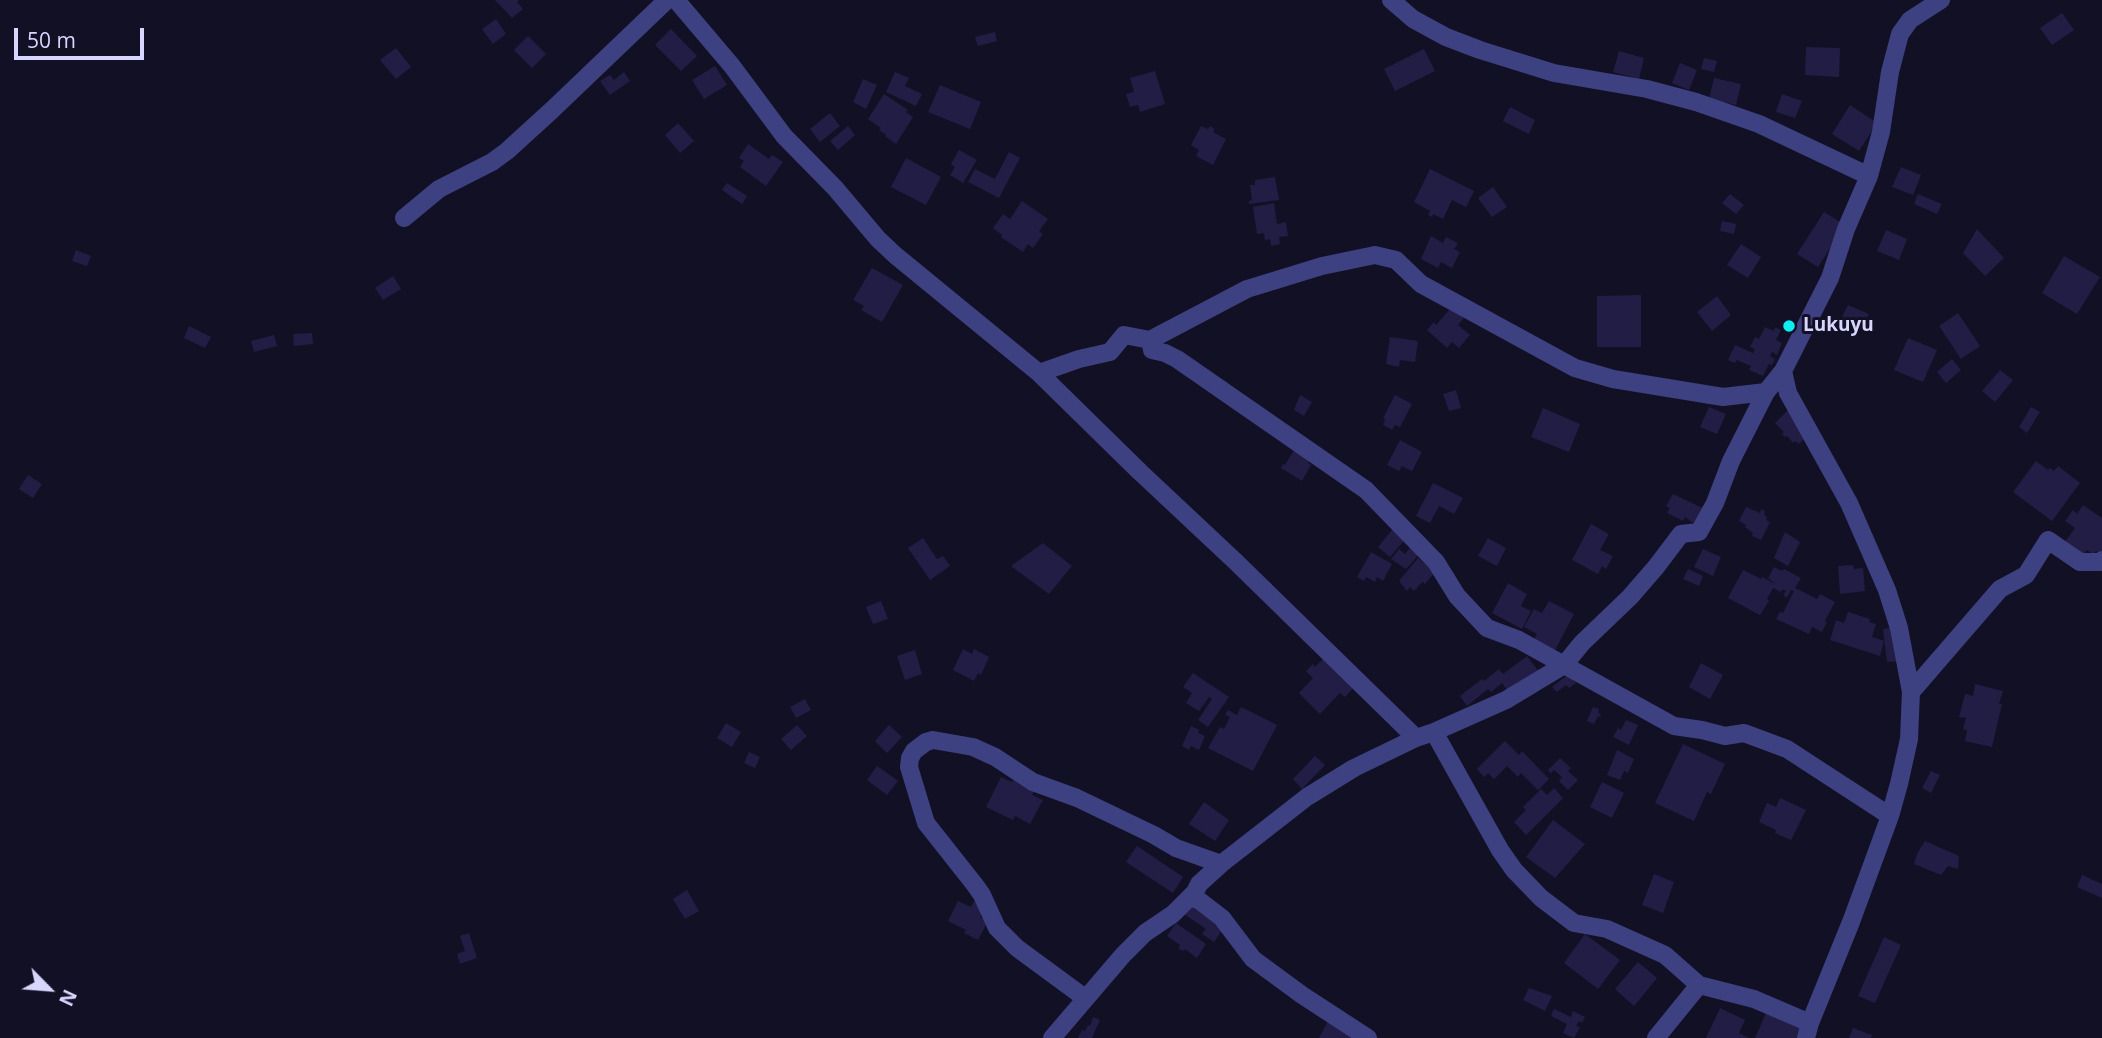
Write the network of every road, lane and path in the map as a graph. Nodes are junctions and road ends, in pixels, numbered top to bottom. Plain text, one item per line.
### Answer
1 (667, 0) edge
2 (676, 0) edge
3 (1391, 0) edge
4 (1941, 0) edge
5 (1869, 176) junction
6 (404, 218) dead end
7 (1150, 340) junction
8 (1783, 371) junction
9 (1039, 373) junction
10 (1766, 392) junction
11 (2102, 560) edge
12 (1564, 665) junction
13 (1911, 692) junction
14 (1434, 732) junction
15 (1416, 738) junction
16 (1890, 816) junction
17 (1221, 864) junction
18 (1195, 892) junction
19 (1699, 985) junction
20 (1085, 998) junction
21 (1808, 1031) edge
22 (1052, 1038) edge
23 (1368, 1038) edge
24 (1656, 1038) edge

1 - 6 street
2 - 9 street
3 - 5 street
4 - 5 street
5 - 8 street
7 - 9 street
7 - 10 street
7 - 12 street
8 - 10 street
8 - 13 street
9 - 15 street
10 - 12 street
11 - 13 street
12 - 14 street
12 - 16 street
13 - 16 street
14 - 15 street
14 - 19 street
15 - 17 street
16 - 21 street
17 - 18 street
17 - 20 street
18 - 20 street
18 - 23 street
19 - 21 street
19 - 24 street
20 - 22 street

